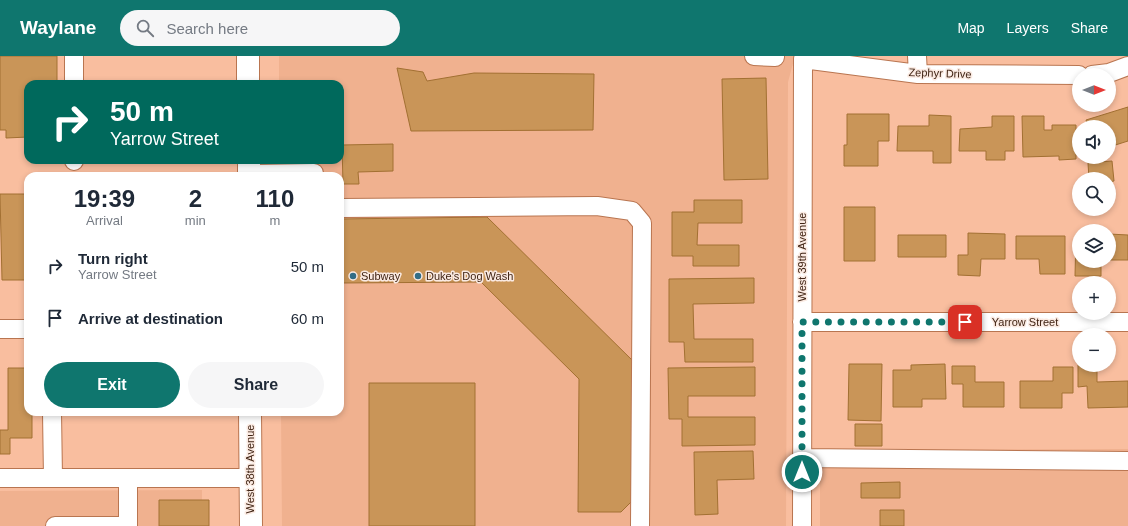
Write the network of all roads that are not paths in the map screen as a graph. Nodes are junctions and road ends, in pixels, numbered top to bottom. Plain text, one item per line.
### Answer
1 (74, 56) edge
2 (248, 56) edge
3 (754, 56) edge
4 (774, 58) dead end
5 (803, 59) joint
6 (918, 65) edge
7 (1128, 66) edge
8 (1116, 70) edge
9 (1072, 75) edge
10 (74, 80) edge
11 (248, 80) edge
12 (249, 170) edge
13 (292, 172) edge
14 (344, 208) edge
15 (802, 322) junction
16 (1128, 322) edge
17 (0, 329) edge
18 (24, 329) edge
19 (52, 416) edge
20 (250, 416) edge
21 (802, 458) junction
22 (1128, 461) edge
23 (0, 478) edge
24 (53, 478) junction
25 (128, 478) junction
26 (249, 478) junction
27 (55, 526) edge
28 (128, 526) edge
29 (251, 526) edge
30 (640, 526) edge
31 (802, 526) edge

1 - 10 street
2 - 11 main road
3 - 4 street
5 - 6 street, Zephyr Drive
5 - 15 street, West 39th Avenue
6 - 9 street, Zephyr Drive
7 - 8 street
12 - 13 street
14 - 30 street
15 - 16 street, Yarrow Street
15 - 21 street, West 39th Avenue
17 - 18 street
19 - 24 street
20 - 26 main road, West 38th Avenue
21 - 22 street
21 - 31 street, West 39th Avenue
23 - 24 street
24 - 25 street
25 - 26 street
25 - 28 street
26 - 29 main road, West 38th Avenue
27 - 28 street

